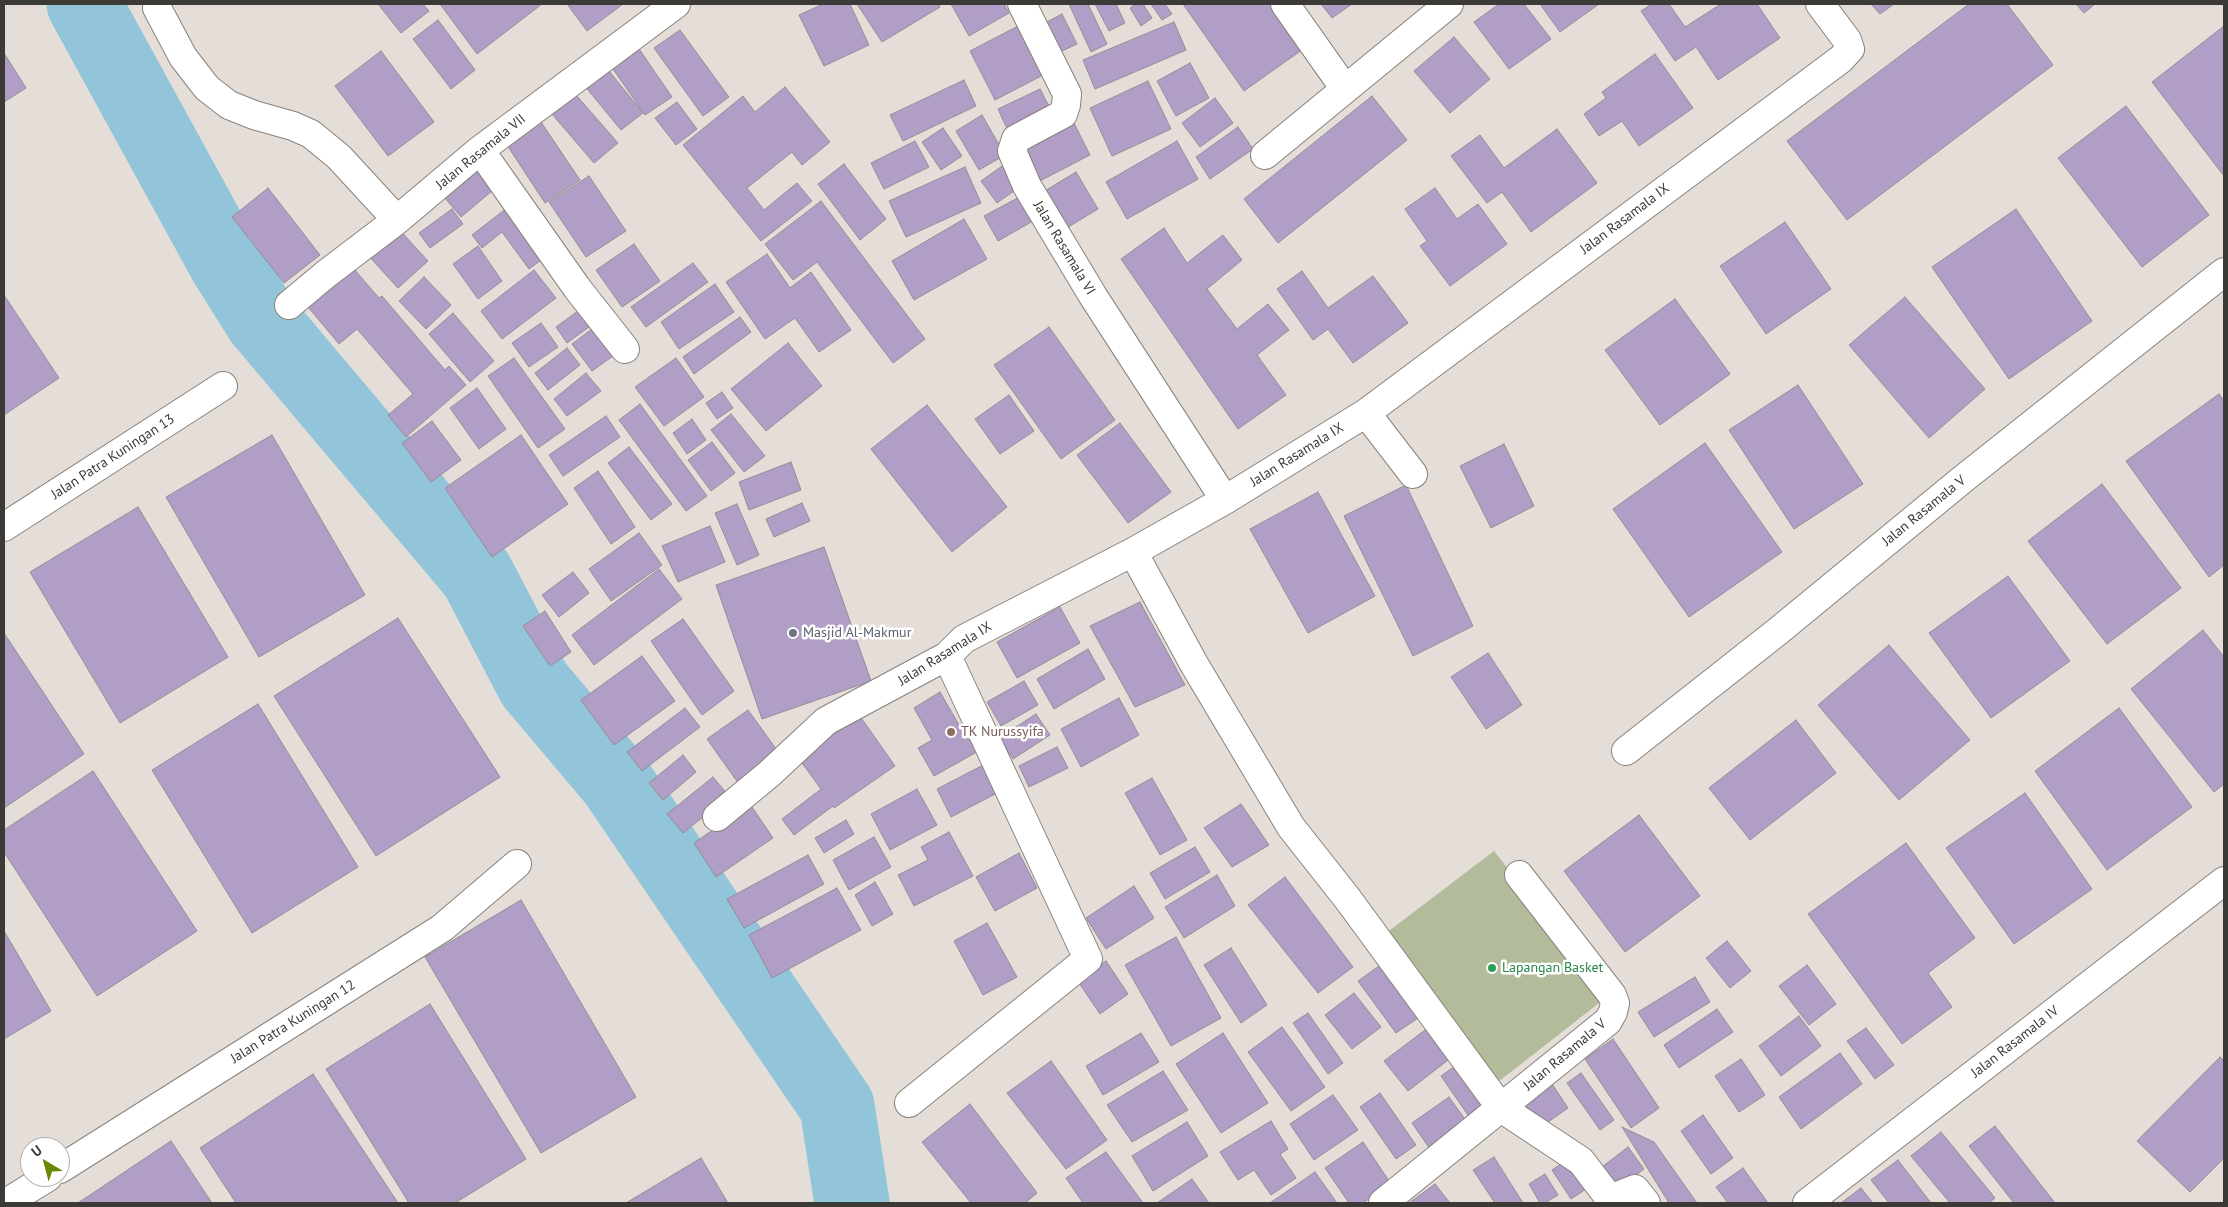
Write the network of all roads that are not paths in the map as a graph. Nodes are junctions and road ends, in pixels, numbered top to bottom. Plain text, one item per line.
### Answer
1 (676, 4) edge
2 (1022, 4) edge
3 (1285, 4) edge
4 (1449, 4) edge
5 (1820, 4) edge
6 (157, 8) dead end
7 (1346, 89) junction
8 (480, 150) junction
9 (1265, 155) dead end
10 (397, 220) junction
11 (2224, 272) edge
12 (289, 305) dead end
13 (625, 349) dead end
14 (222, 386) dead end
15 (1366, 413) junction
16 (1413, 474) dead end
17 (1225, 500) junction
18 (4, 527) edge
19 (1132, 552) junction
20 (947, 656) junction
21 (1626, 751) dead end
22 (717, 816) dead end
23 (517, 864) dead end
24 (1520, 875) dead end
25 (2224, 881) edge
26 (909, 1102) dead end
27 (1501, 1108) junction
28 (70, 1163) edge
29 (32, 1187) edge
30 (6, 1203) edge
31 (1383, 1203) edge
32 (1646, 1203) edge
33 (1807, 1203) edge

1 - 8 street, Jalan Rasamala VII
2 - 17 street, Jalan Rasamala VI
3 - 7 street
4 - 7 street
5 - 15 street, Jalan Rasamala IX
6 - 10 street
7 - 9 street
8 - 10 street, Jalan Rasamala VII
8 - 13 street
10 - 12 street, Jalan Rasamala VII
11 - 21 street, Jalan Rasamala V
14 - 18 street, Jalan Patra Kuningan 13
15 - 16 street
15 - 17 street, Jalan Rasamala IX
17 - 19 street, Jalan Rasamala IX
19 - 20 street, Jalan Rasamala IX
19 - 27 street
20 - 22 street, Jalan Rasamala IX
20 - 26 street
23 - 28 street, Jalan Patra Kuningan 12
24 - 27 street, Jalan Rasamala V
25 - 33 street, Jalan Rasamala IV
27 - 31 street, Jalan Rasamala V
27 - 32 street
29 - 30 street

